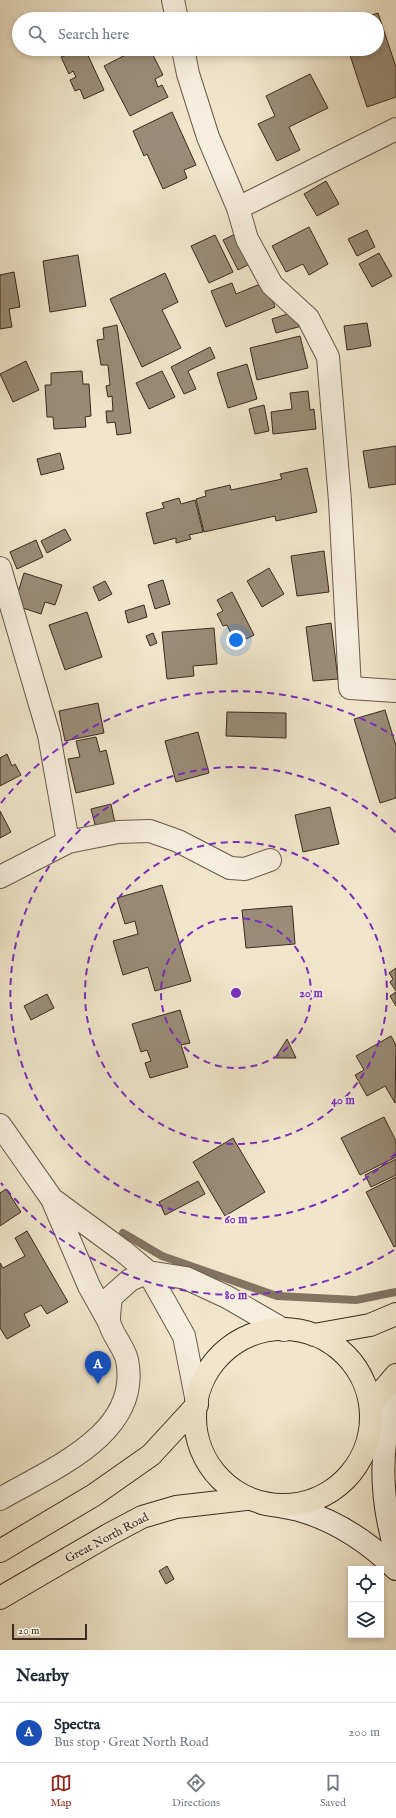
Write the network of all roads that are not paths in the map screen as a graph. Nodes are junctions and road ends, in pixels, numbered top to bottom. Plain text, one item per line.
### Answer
1 (173, 0) edge
2 (176, 12) edge
3 (184, 56) edge
4 (396, 129) edge
5 (238, 208) junction
6 (0, 568) edge
7 (396, 692) edge
8 (68, 842) junction
9 (270, 860) dead end
10 (0, 877) edge
11 (0, 1125) edge
12 (52, 1199) junction
13 (148, 1272) junction
14 (396, 1314) edge
15 (109, 1322) junction
16 (284, 1330) junction
17 (314, 1335) junction
18 (396, 1375) edge
19 (396, 1395) edge
20 (197, 1404) junction
21 (371, 1410) junction
22 (382, 1472) junction
23 (5, 1490) edge
24 (254, 1501) junction
25 (0, 1551) edge
26 (396, 1552) edge
27 (396, 1569) edge
28 (0, 1598) edge

1 - 2 street
3 - 5 street
4 - 5 street
5 - 7 street
6 - 8 street
8 - 9 street
8 - 10 street
11 - 12 street
12 - 13 street
12 - 15 street
13 - 15 street
13 - 16 street
13 - 20 street
14 - 17 main road
15 - 23 street
16 - 17 main road
16 - 20 main road
17 - 21 main road
18 - 21 main road
19 - 22 street
20 - 24 main road
20 - 25 main road
21 - 22 street
21 - 24 main road, Great North Road
22 - 26 street
24 - 27 street
24 - 28 main road, Great North Road

